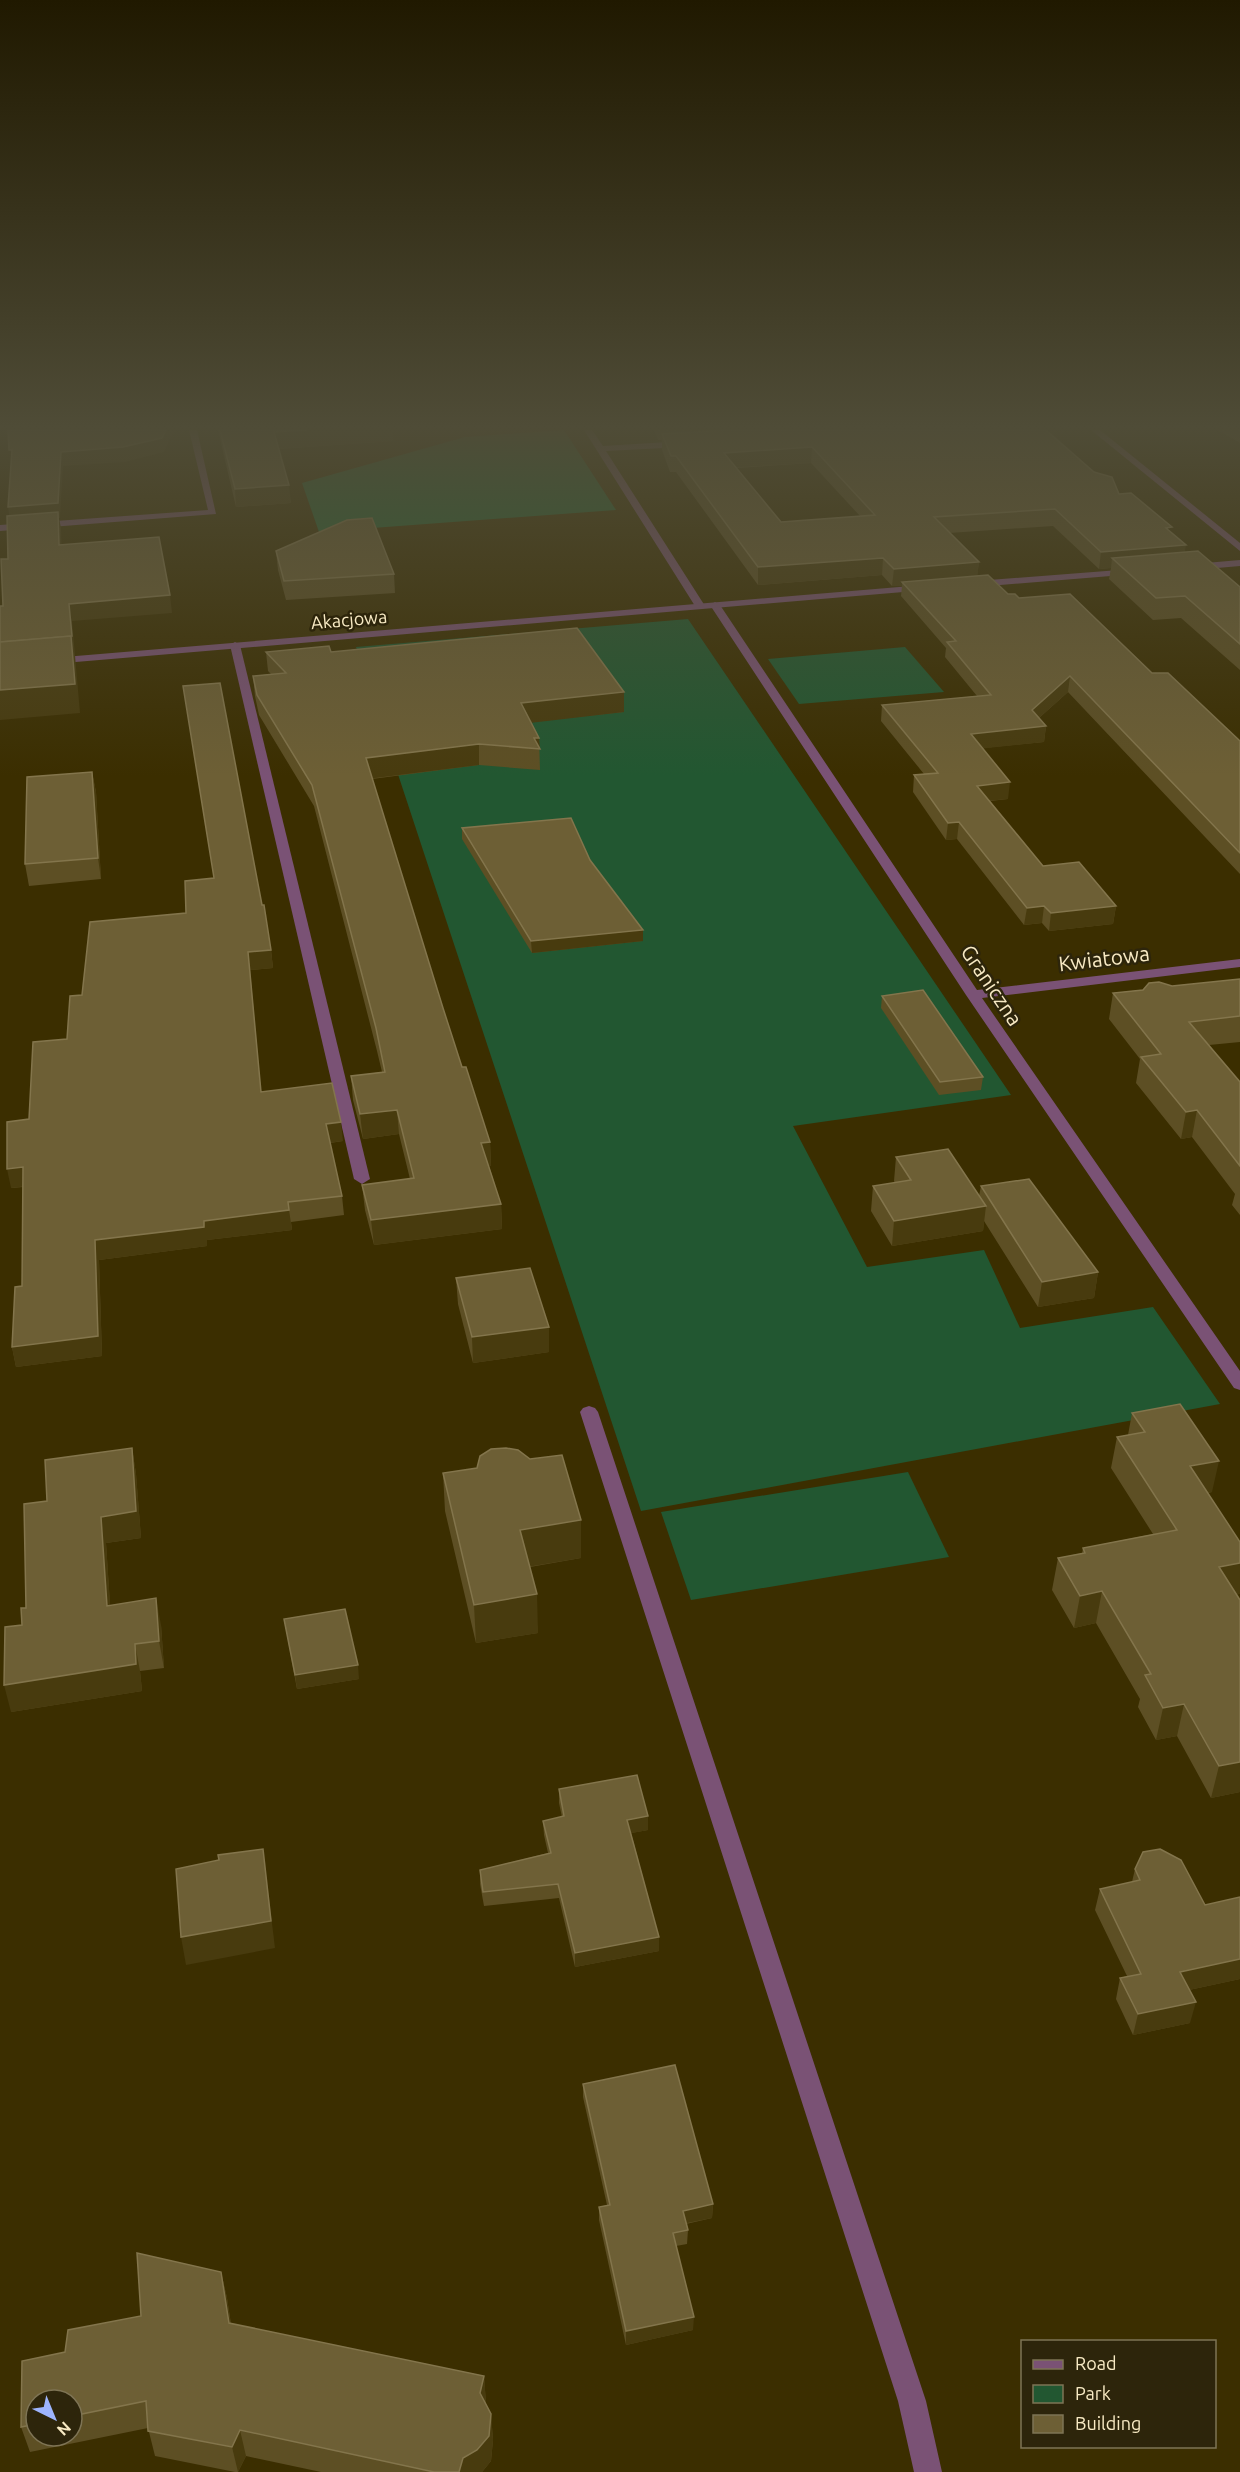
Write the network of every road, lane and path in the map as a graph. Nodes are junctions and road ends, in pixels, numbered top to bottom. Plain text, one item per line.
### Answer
1 (662, 545) edge
2 (1240, 563) edge
3 (1180, 568) edge
4 (1144, 571) edge
5 (965, 585) edge
6 (929, 588) edge
7 (715, 605) junction
8 (700, 606) junction
9 (235, 645) junction
10 (35, 662) edge
11 (1240, 963) edge
12 (973, 995) junction
13 (362, 1179) dead end
14 (1240, 1384) edge
15 (590, 1412) dead end
16 (928, 2472) edge

1 - 8 street
2 - 3 street
4 - 5 street
6 - 7 street, Akacjowa
7 - 8 street, Akacjowa
7 - 12 street, Graniczna
8 - 9 street, Akacjowa
9 - 10 street, Akacjowa
9 - 13 street
11 - 12 street, Kwiatowa
12 - 14 street, Graniczna
15 - 16 street

